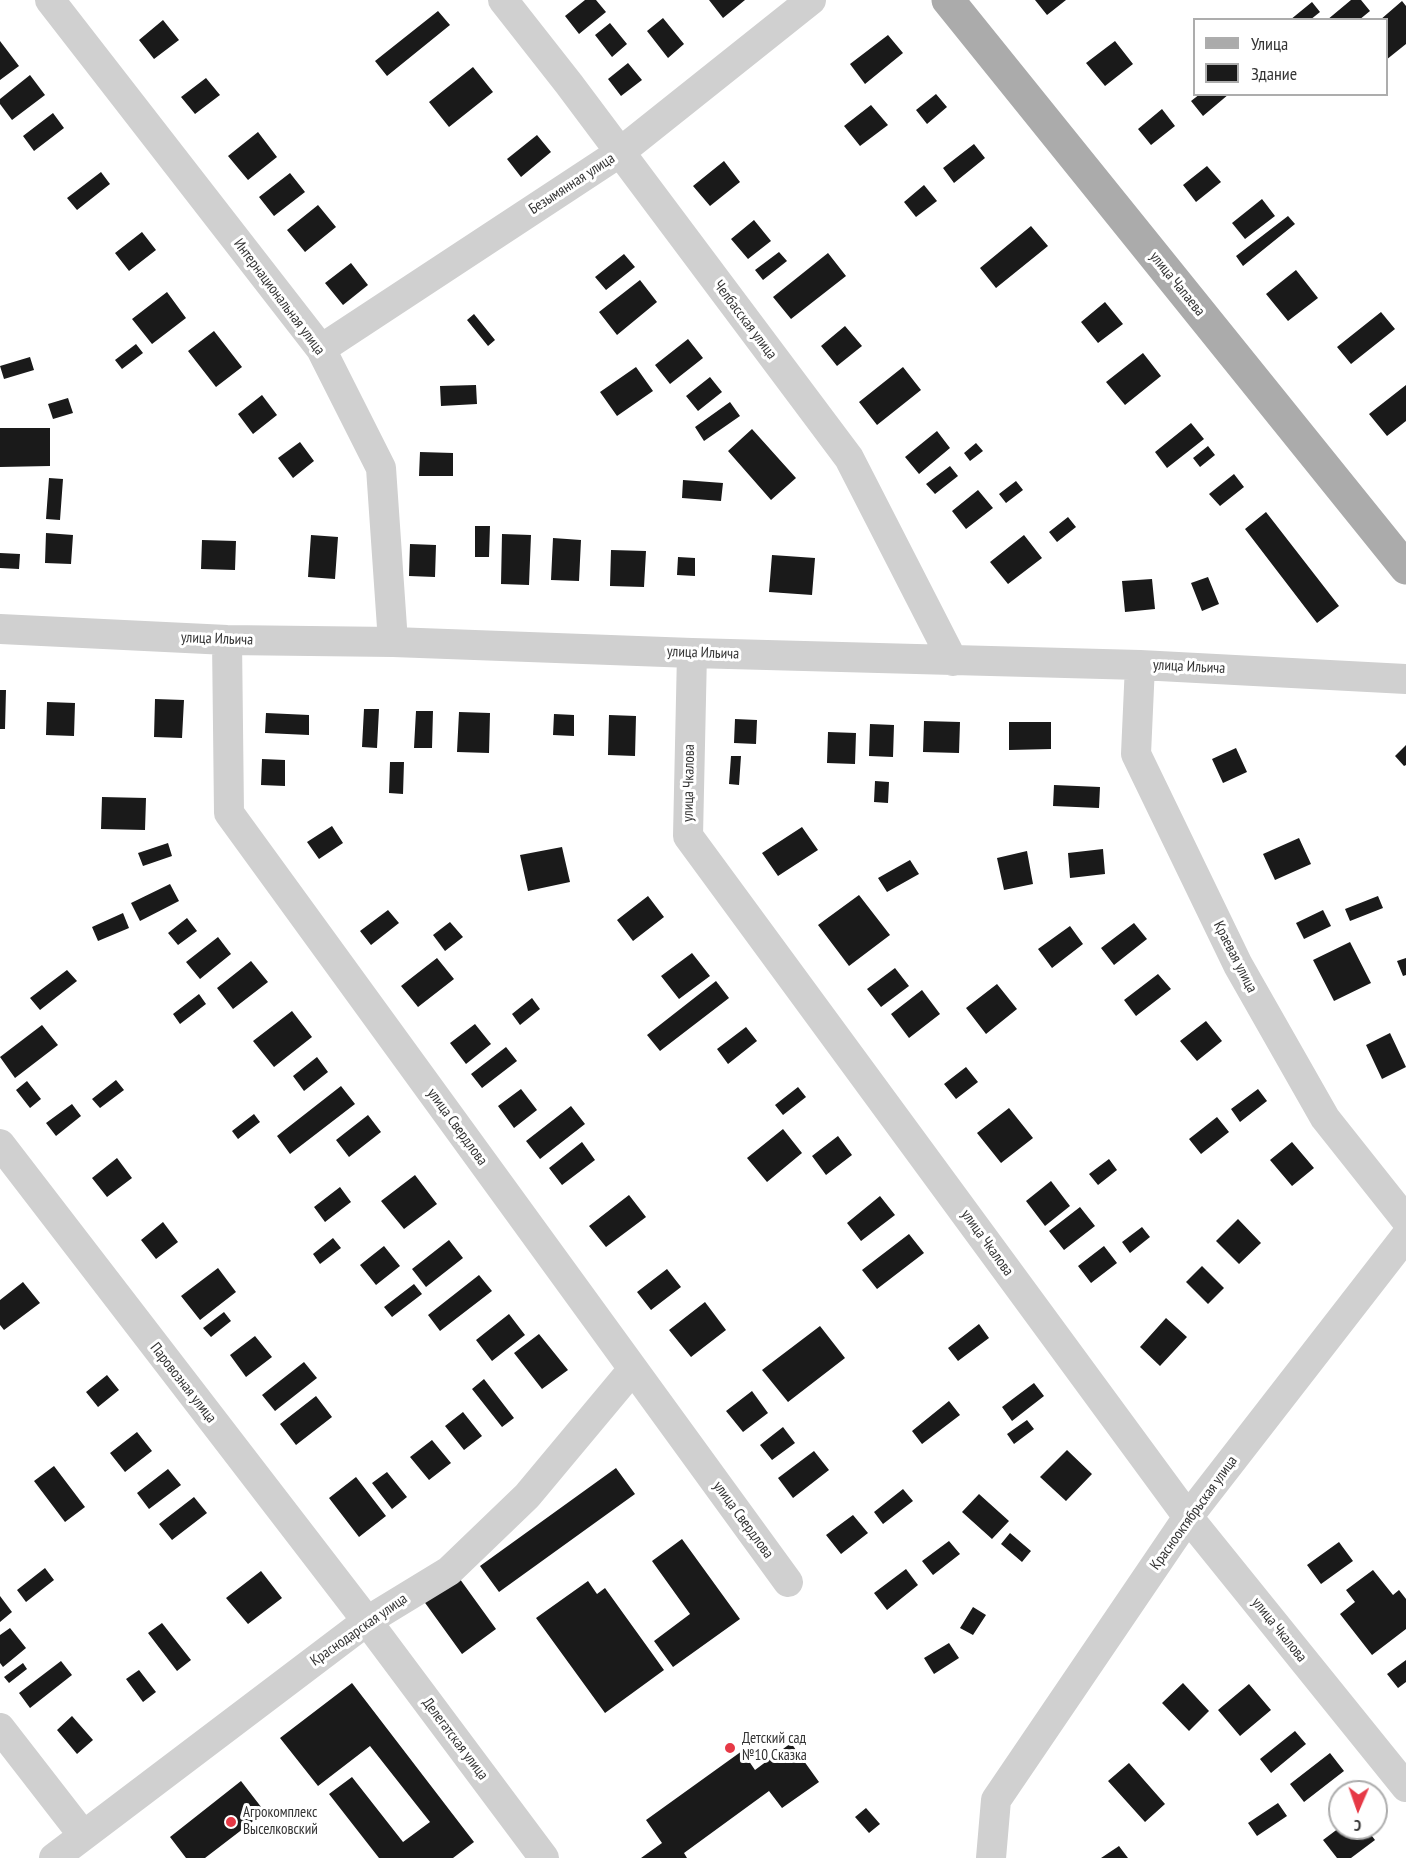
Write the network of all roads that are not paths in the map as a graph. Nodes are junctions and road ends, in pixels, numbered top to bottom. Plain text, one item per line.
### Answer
1 (50, 0) edge
2 (503, 0) edge
3 (811, 0) edge
4 (948, 0) edge
5 (619, 153) junction
6 (321, 349) junction
7 (1406, 568) edge
8 (0, 629) edge
9 (227, 640) junction
10 (393, 642) junction
11 (692, 653) junction
12 (953, 661) junction
13 (1140, 665) junction
14 (1406, 679) edge
15 (0, 1144) edge
16 (1406, 1221) edge
17 (1406, 1236) edge
18 (633, 1369) junction
19 (1188, 1517) junction
20 (788, 1582) dead end
21 (366, 1621) junction
22 (0, 1728) edge
23 (1406, 1787) edge
24 (83, 1835) junction
25 (54, 1858) edge
26 (544, 1858) edge
27 (991, 1858) edge

1 - 6 street, Интернациональная улица
2 - 5 street, Челбасская улица
3 - 5 street, Безымянная улица
4 - 7 main road, улица Чапаева
5 - 6 street, Безымянная улица
5 - 12 street, Челбасская улица
6 - 10 street, Интернациональная улица
8 - 9 street, улица Ильича
9 - 10 street, улица Ильича
9 - 18 street, улица Свердлова
10 - 11 street, улица Ильича
11 - 12 street, улица Ильича
11 - 19 street, улица Чкалова
12 - 13 street, улица Ильича
13 - 14 street, улица Ильича
13 - 16 street, Краевая улица
15 - 21 street, Паровозная улица
17 - 19 street, Краснооктябрьская улица
18 - 20 street, улица Свердлова
18 - 21 street, Краснодарская улица
19 - 23 street, улица Чкалова
19 - 27 street, Краснооктябрьская улица
21 - 24 street, Краснодарская улица
21 - 26 street, Делегатская улица
22 - 24 street
24 - 25 street, Краснодарская улица

